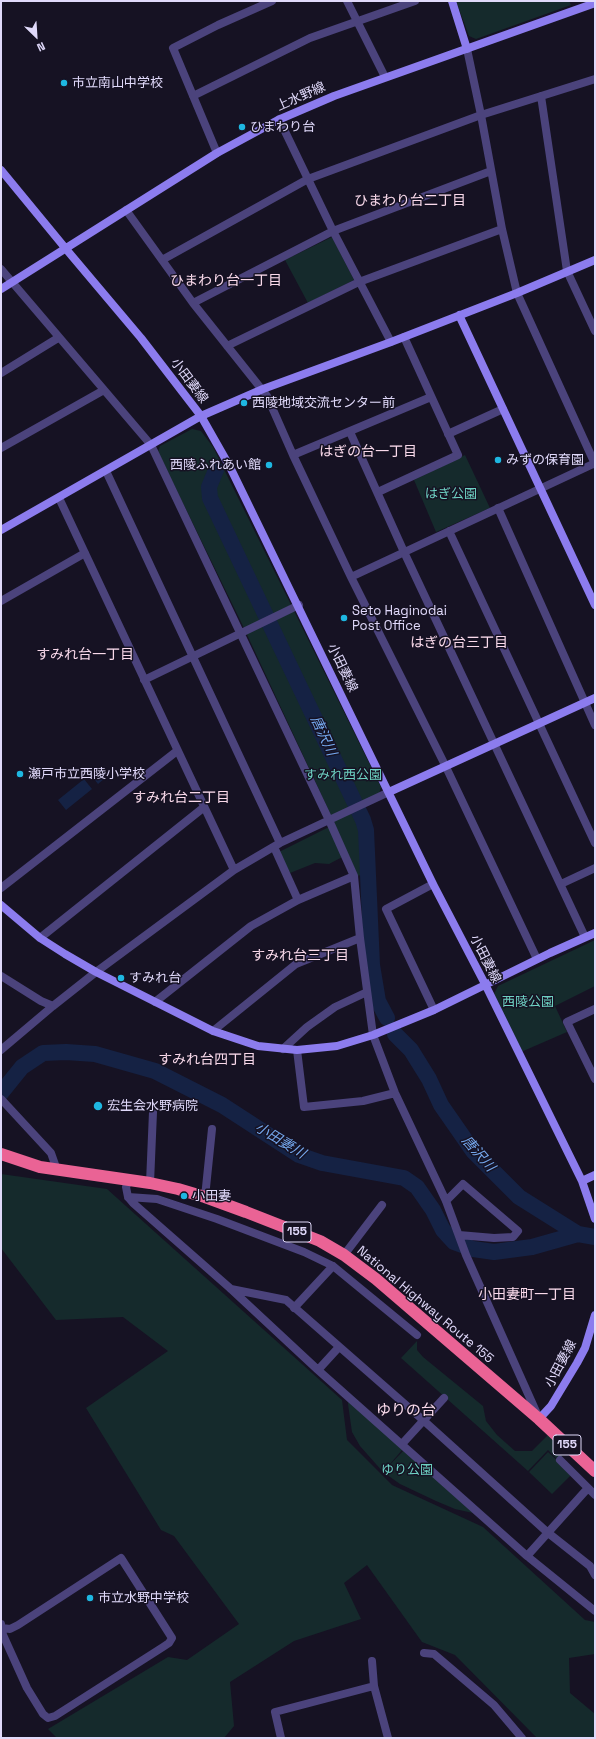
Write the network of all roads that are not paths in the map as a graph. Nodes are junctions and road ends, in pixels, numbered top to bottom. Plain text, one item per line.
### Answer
1 (272, 1) edge
2 (347, 1) edge
3 (415, 1) edge
4 (452, 1) edge
5 (402, 3) edge
6 (595, 4) edge
7 (357, 20) junction
8 (467, 50) junction
9 (385, 77) junction
10 (595, 79) edge
11 (193, 96) junction
12 (541, 96) junction
13 (481, 114) junction
14 (279, 119) junction
15 (217, 153) junction
16 (1, 170) edge
17 (491, 171) junction
18 (308, 179) junction
19 (126, 210) junction
20 (502, 229) junction
21 (334, 231) junction
22 (66, 250) junction
23 (162, 260) junction
24 (595, 260) edge
25 (1, 269) edge
26 (568, 271) junction
27 (12, 282) junction
28 (359, 282) junction
29 (1, 289) edge
30 (517, 293) junction
31 (193, 303) junction
32 (459, 316) junction
33 (595, 332) edge
34 (404, 337) junction
35 (58, 338) junction
36 (391, 342) junction
37 (227, 346) junction
38 (1, 373) edge
39 (263, 389) junction
40 (104, 390) junction
41 (431, 397) junction
42 (503, 409) junction
43 (201, 416) junction
44 (350, 432) junction
45 (448, 434) junction
46 (151, 445) junction
47 (1, 448) edge
48 (293, 455) junction
49 (595, 463) edge
50 (106, 470) junction
51 (541, 489) junction
52 (378, 492) junction
53 (59, 498) junction
54 (498, 508) junction
55 (1, 530) edge
56 (449, 531) junction
57 (404, 552) junction
58 (85, 553) junction
59 (351, 577) junction
60 (1, 601) edge
61 (299, 605) junction
62 (595, 605) edge
63 (241, 632) junction
64 (192, 656) junction
65 (144, 680) junction
66 (595, 698) edge
67 (585, 703) junction
68 (540, 723) junction
69 (595, 725) edge
70 (495, 744) junction
71 (177, 751) junction
72 (446, 767) junction
73 (389, 792) junction
74 (203, 808) junction
75 (329, 820) junction
76 (595, 843) edge
77 (277, 845) junction
78 (595, 868) edge
79 (234, 870) junction
80 (354, 876) junction
81 (433, 884) junction
82 (561, 884) junction
83 (1, 888) edge
84 (298, 900) junction
85 (1, 904) edge
86 (595, 933) edge
87 (585, 937) junction
88 (40, 938) junction
89 (360, 938) junction
90 (537, 959) junction
91 (96, 972) junction
92 (1, 976) edge
93 (485, 984) junction
94 (368, 992) junction
95 (155, 1002) junction
96 (53, 1006) junction
97 (595, 1009) edge
98 (434, 1010) junction
99 (213, 1031) junction
100 (373, 1035) junction
101 (283, 1049) junction
102 (1, 1050) edge
103 (297, 1050) junction
104 (592, 1065) edge
105 (595, 1079) edge
106 (395, 1093) junction
107 (2, 1100) edge
108 (153, 1112) dead end
109 (212, 1129) dead end
110 (1, 1154) edge
111 (57, 1170) junction
112 (595, 1175) edge
113 (129, 1180) junction
114 (582, 1181) junction
115 (150, 1183) junction
116 (128, 1197) junction
117 (205, 1197) junction
118 (446, 1202) junction
119 (382, 1205) dead end
120 (595, 1219) edge
121 (460, 1237) junction
122 (344, 1255) junction
123 (333, 1266) junction
124 (231, 1288) junction
125 (294, 1308) junction
126 (595, 1315) edge
127 (417, 1335) dead end
128 (339, 1347) junction
129 (318, 1370) junction
130 (444, 1398) dead end
131 (423, 1420) junction
132 (539, 1420) junction
133 (402, 1444) junction
134 (560, 1460) dead end
135 (595, 1471) edge
136 (588, 1488) junction
137 (595, 1495) edge
138 (547, 1532) junction
139 (527, 1556) junction
140 (595, 1575) edge
141 (595, 1611) edge
142 (2, 1626) edge
143 (424, 1653) dead end
144 (372, 1660) dead end
145 (374, 1686) junction
146 (282, 1738) edge
147 (388, 1738) edge
148 (522, 1738) edge

1 - 11 street
2 - 7 street
3 - 5 street
4 - 8 street
5 - 7 street
6 - 8 street, 上水野線
7 - 9 street
7 - 11 street
8 - 9 street, 上水野線
8 - 13 street
9 - 14 street, 上水野線
10 - 12 street
11 - 15 street
12 - 13 street
12 - 26 street
13 - 17 street
13 - 18 street
14 - 15 street, 上水野線
14 - 18 street
15 - 19 street, 上水野線
16 - 22 street, 小田妻線
17 - 20 street
17 - 21 street
18 - 21 street
18 - 23 street
19 - 22 street, 上水野線
19 - 23 street
20 - 28 street
20 - 30 street
21 - 28 street
21 - 31 street
22 - 27 street, 上水野線
22 - 43 street, 小田妻線
23 - 31 street
24 - 26 street
25 - 27 street
26 - 30 street
26 - 33 street
27 - 29 street, 上水野線
27 - 35 street
28 - 36 street
28 - 37 street
30 - 32 street
30 - 49 street
31 - 37 street
32 - 34 street
32 - 42 street
34 - 36 street
34 - 41 street
35 - 38 street
35 - 40 street
36 - 39 street
37 - 39 street
39 - 43 street
39 - 48 street
40 - 46 street
40 - 47 street
41 - 44 street
41 - 45 street
42 - 45 street
42 - 51 street
43 - 46 street
43 - 61 street, 小田妻線
44 - 48 street
44 - 52 street
45 - 52 street
46 - 50 street
46 - 63 street
48 - 59 street
49 - 51 street
50 - 53 street
50 - 64 street
51 - 54 street
51 - 62 street
52 - 57 street
53 - 55 street
53 - 58 street
54 - 56 street
54 - 67 street
56 - 57 street
56 - 68 street
57 - 59 street
57 - 70 street
58 - 60 street
58 - 65 street
59 - 72 street
61 - 63 street
61 - 73 street, 小田妻線
63 - 64 street
63 - 75 street
64 - 65 street
64 - 77 street
65 - 71 street
66 - 67 street
67 - 68 street
67 - 69 street
68 - 70 street
68 - 76 street
70 - 72 street
70 - 82 street
71 - 74 street
71 - 83 street
72 - 73 street
72 - 90 street
73 - 75 street
73 - 81 street, 小田妻線
74 - 79 street
74 - 88 street
75 - 77 street
75 - 80 street
77 - 79 street
77 - 84 street
78 - 82 street
79 - 91 street
80 - 84 street
80 - 89 street
81 - 93 street, 小田妻線
81 - 98 street
82 - 87 street
84 - 95 street
85 - 88 street
86 - 87 street
87 - 90 street
88 - 91 street
89 - 94 street
89 - 99 street
90 - 93 street
91 - 95 street
91 - 96 street
92 - 96 street
93 - 98 street
93 - 114 street, 小田妻線
94 - 100 street
94 - 101 street
95 - 99 street
96 - 102 street
97 - 104 street
98 - 100 street
99 - 101 street
100 - 103 street
100 - 106 street
101 - 103 street
103 - 106 street
104 - 105 street
106 - 118 street
107 - 111 street
108 - 115 street
109 - 117 street
110 - 111 highway, National Highway Route 155 / 155
111 - 113 highway, National Highway Route 155 / 155
112 - 114 street
113 - 115 highway, National Highway Route 155 / 155
113 - 116 street
114 - 120 street, 小田妻線
115 - 117 highway, National Highway Route 155 / 155
116 - 123 street
116 - 124 street
117 - 122 highway, National Highway Route 155 / 155
118 - 121 street
118 - 121 street
119 - 122 street
121 - 132 street
122 - 132 highway, National Highway Route 155 / 155
123 - 125 street
123 - 127 street
124 - 125 street
124 - 129 street
125 - 128 street
126 - 132 street, 小田妻線
128 - 129 street
128 - 131 street
129 - 133 street
130 - 131 street
131 - 133 street
131 - 138 street
132 - 135 highway, National Highway Route 155 / 155
133 - 139 street
134 - 136 street
136 - 137 street
136 - 138 street
138 - 139 street
138 - 140 street
139 - 141 street
142 - 142 street
143 - 148 street
144 - 145 street
145 - 146 street
145 - 147 street

